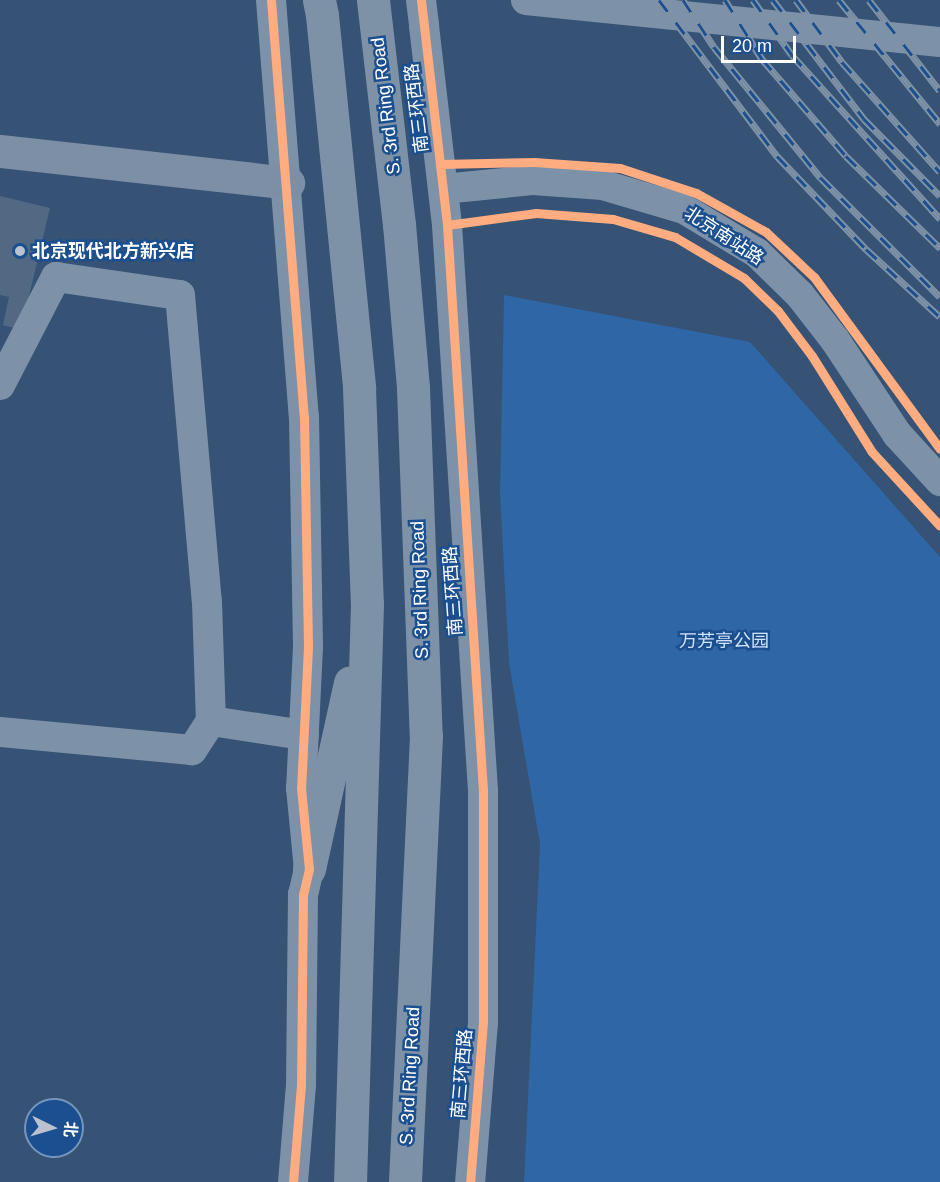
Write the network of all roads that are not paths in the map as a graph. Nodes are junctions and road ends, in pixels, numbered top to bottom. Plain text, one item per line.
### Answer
1 (526, 0) edge
2 (272, 4) edge
3 (320, 7) edge
4 (374, 10) edge
5 (423, 13) edge
6 (940, 42) edge
7 (0, 151) edge
8 (288, 183) junction
9 (443, 189) junction
10 (0, 385) edge
11 (940, 481) edge
12 (368, 604) junction
13 (211, 721) junction
14 (0, 732) edge
15 (304, 735) junction
16 (309, 869) junction
17 (293, 1182) edge
18 (350, 1182) edge
19 (405, 1182) edge
20 (470, 1182) edge

1 - 6 street
2 - 8 street
3 - 12 highway
4 - 19 highway, S. 3rd Ring Road
5 - 9 street, 南三环西路
7 - 8 main road
8 - 15 street
9 - 11 street, 北京南站路
9 - 20 street, 南三环西路
10 - 13 street
12 - 16 highway
12 - 18 highway
13 - 14 street
13 - 15 street
15 - 16 street
16 - 17 street

